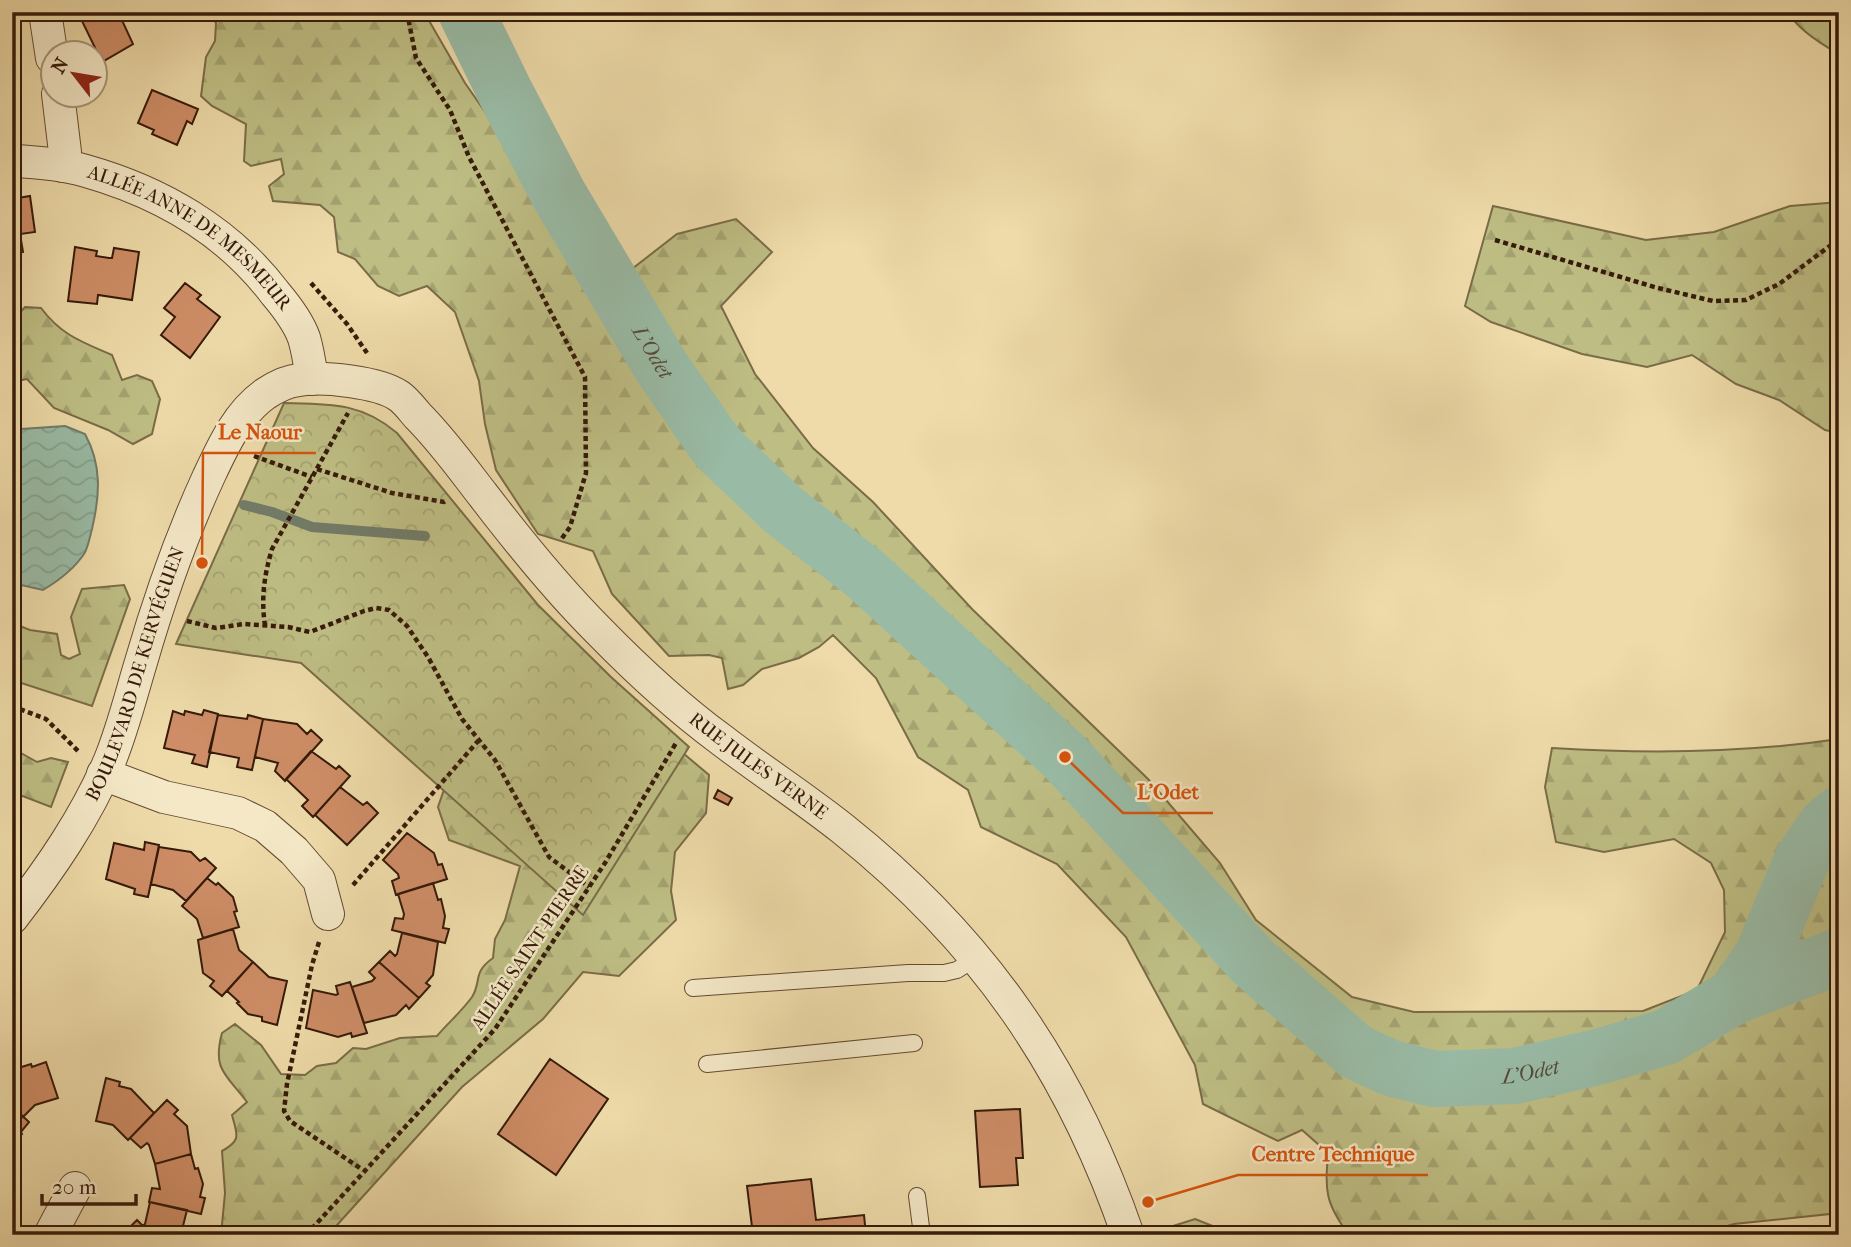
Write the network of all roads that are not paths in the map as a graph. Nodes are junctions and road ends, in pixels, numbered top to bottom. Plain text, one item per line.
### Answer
1 (45, 12) edge
2 (49, 38) edge
3 (60, 108) edge
4 (12, 161) edge
5 (63, 166) junction
6 (312, 379) junction
7 (103, 774) junction
8 (328, 914) road end
9 (12, 918) edge
10 (976, 957) junction
11 (693, 988) dead end
12 (914, 1043) dead end
13 (706, 1064) dead end
14 (75, 1188) dead end
15 (917, 1196) dead end
16 (50, 1235) edge
17 (922, 1235) edge
18 (1128, 1235) edge

1 - 2 street
3 - 5 street
4 - 5 street, ALLÉE ANNE DE MESMEUR
5 - 6 street, ALLÉE ANNE DE MESMEUR
6 - 7 street, BOULEVARD DE KERVÉGUEN
6 - 10 street, RUE JULES VERNE
7 - 8 street
7 - 9 street, BOULEVARD DE KERVÉGUEN
10 - 11 lane
10 - 18 street, RUE JULES VERNE
12 - 13 lane
14 - 16 street
15 - 17 lane

